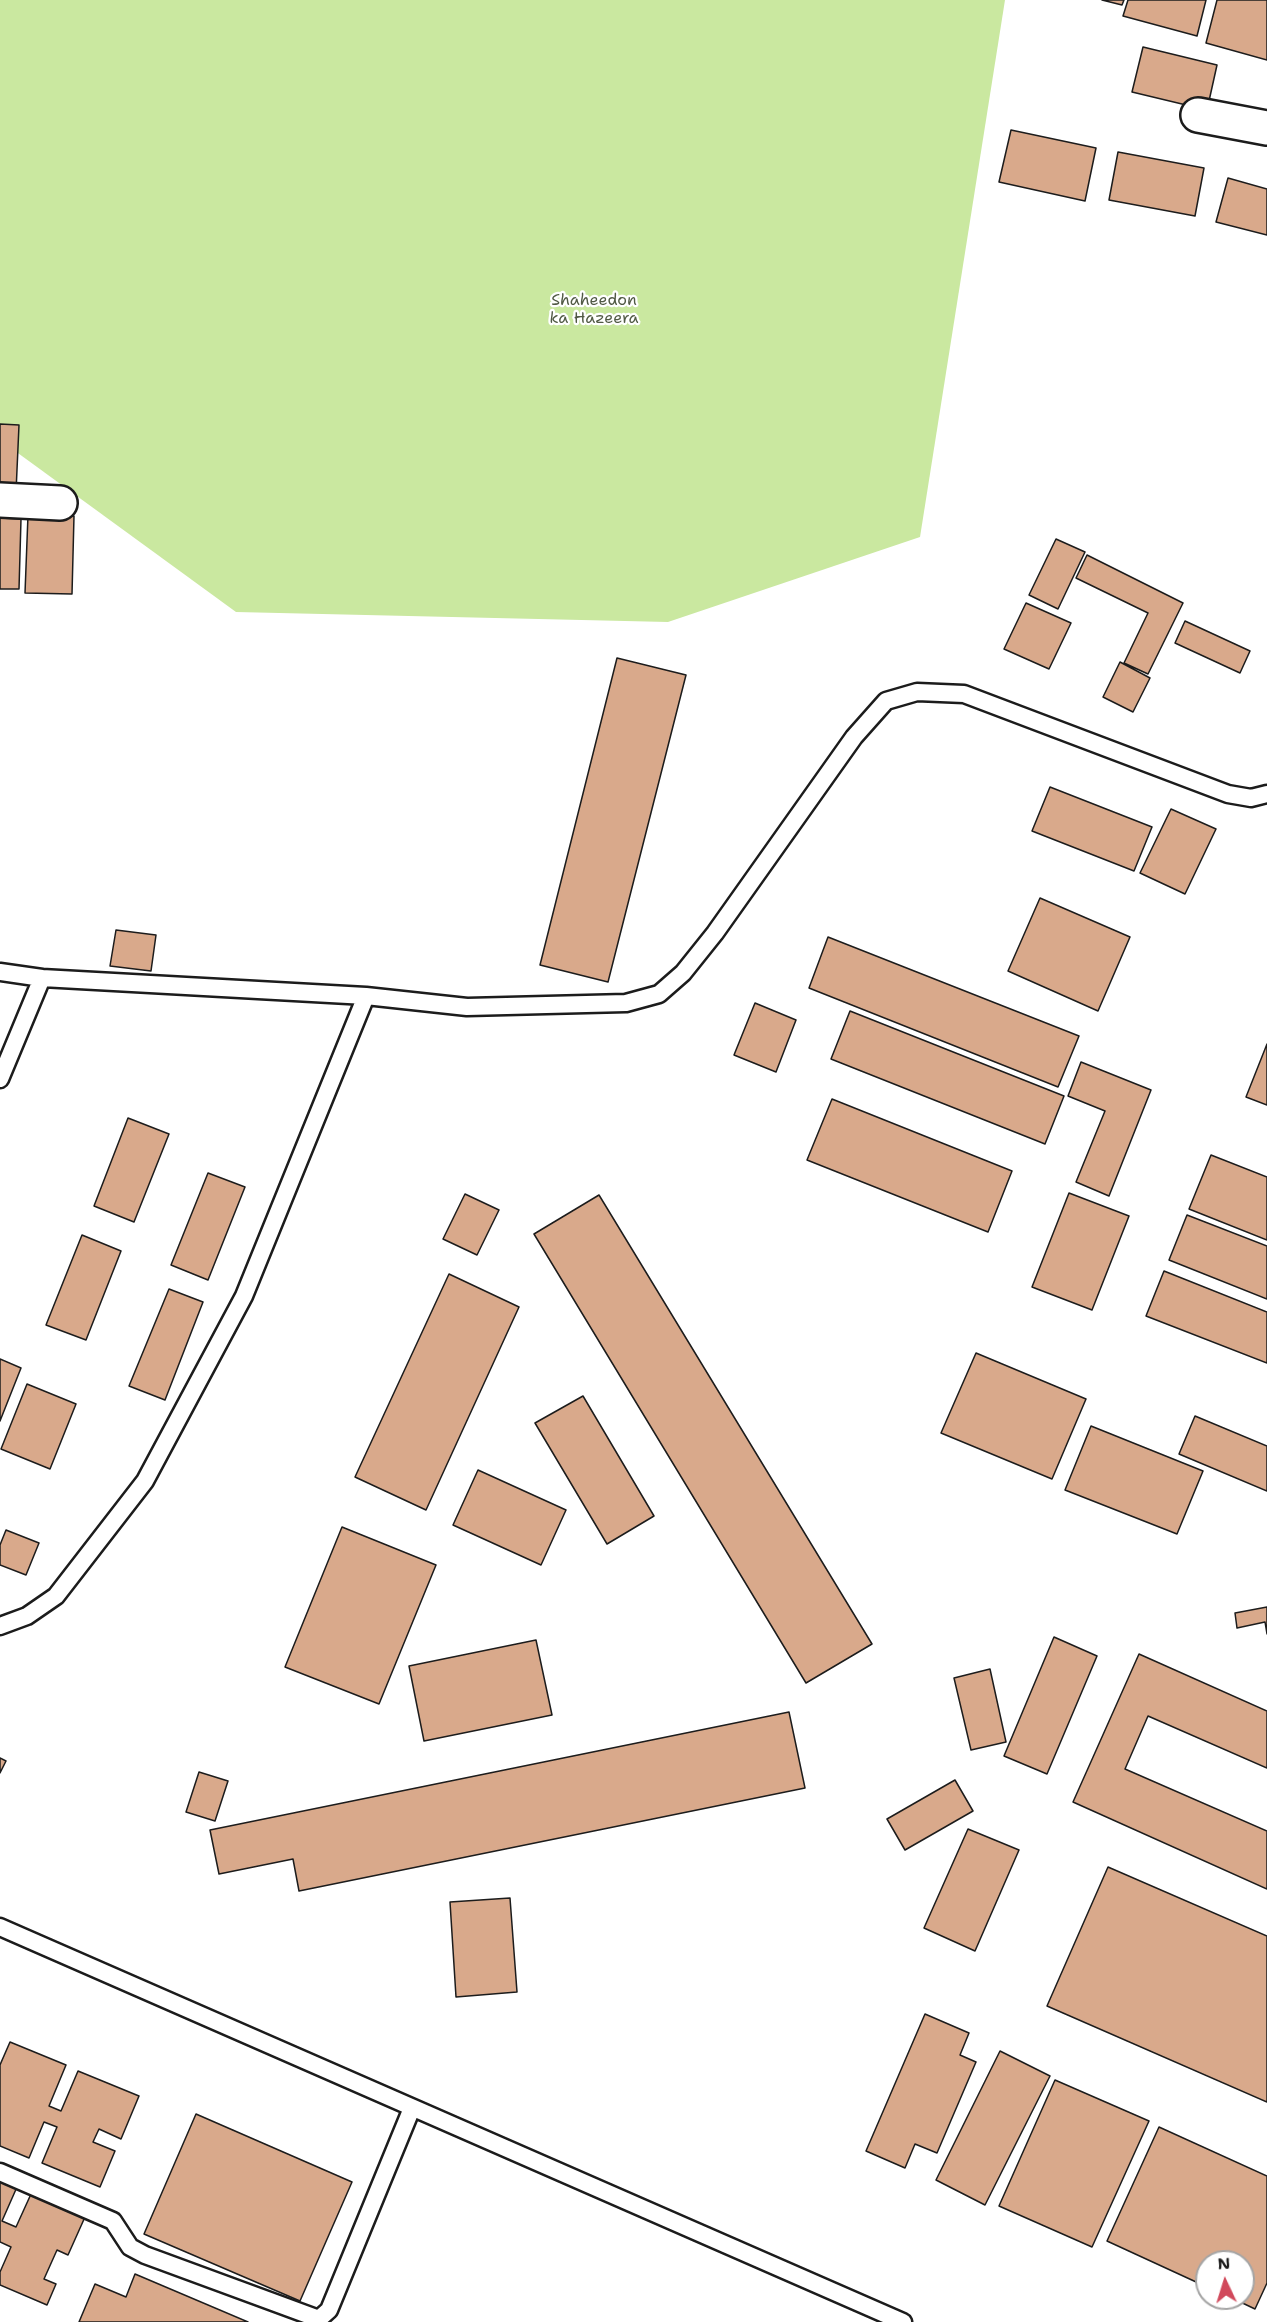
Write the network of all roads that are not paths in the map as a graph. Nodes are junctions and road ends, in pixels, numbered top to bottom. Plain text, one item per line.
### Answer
1 (1198, 115) dead end
2 (1267, 128) edge
3 (0, 500) edge
4 (60, 503) dead end
5 (1267, 794) edge
6 (0, 972) edge
7 (42, 978) junction
8 (366, 996) junction
9 (0, 1079) edge
10 (0, 1626) edge
11 (0, 1927) edge
12 (412, 2108) junction
13 (0, 2172) edge
14 (879, 2317) edge
15 (903, 2322) edge

1 - 2 street
3 - 4 street
5 - 8 lane
6 - 7 lane
7 - 8 lane
7 - 9 lane
8 - 10 lane
11 - 12 lane
12 - 13 lane
12 - 14 lane
14 - 15 lane

